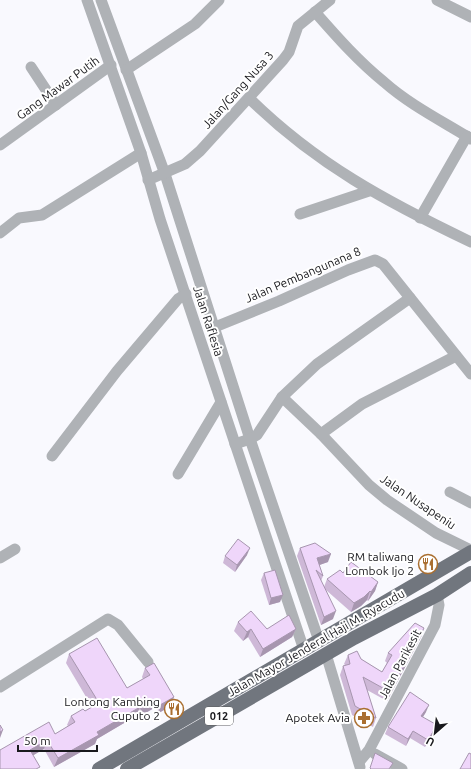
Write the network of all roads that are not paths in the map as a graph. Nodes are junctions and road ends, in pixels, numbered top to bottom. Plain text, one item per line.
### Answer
1 (87, 0) edge
2 (101, 0) edge
3 (219, 0) edge
4 (330, 0) edge
5 (437, 0) edge
6 (315, 12) junction
7 (471, 17) edge
8 (111, 65) junction
9 (32, 67) dead end
10 (126, 70) junction
11 (128, 94) junction
12 (249, 98) junction
13 (56, 105) junction
14 (469, 138) edge
15 (0, 145) edge
16 (141, 153) junction
17 (163, 175) junction
18 (150, 180) junction
19 (369, 191) junction
20 (300, 214) dead end
21 (420, 218) junction
22 (0, 233) edge
23 (471, 242) edge
24 (186, 294) junction
25 (410, 298) junction
26 (215, 327) junction
27 (456, 356) junction
28 (471, 374) edge
29 (282, 397) junction
30 (222, 402) junction
31 (321, 434) junction
32 (242, 441) junction
33 (52, 456) dead end
34 (178, 474) dead end
35 (450, 492) dead end
36 (471, 503) edge
37 (15, 549) dead end
38 (471, 551) edge
39 (0, 558) edge
40 (471, 572) edge
41 (437, 595) junction
42 (311, 646) junction
43 (320, 658) junction
44 (148, 662) dead end
45 (0, 686) edge
46 (369, 750) junction
47 (360, 765) edge
48 (99, 769) edge
49 (127, 769) edge
50 (402, 769) edge

1 - 8 street, Jalan Raflesia
2 - 10 street, Jalan Raflesia
3 - 10 street
4 - 6 street, Jalan/Gang Nusa 3
5 - 7 street
6 - 12 street, Jalan/Gang Nusa 3
6 - 14 street
8 - 11 street, Jalan Raflesia
8 - 13 street, Gang Mawar Putih
9 - 13 street
10 - 11 street, Jalan Raflesia
11 - 16 street, Jalan Raflesia
11 - 17 street, Jalan Raflesia
12 - 17 street, Jalan/Gang Nusa 3
12 - 19 street
13 - 15 street, Gang Mawar Putih
14 - 21 street
16 - 18 street, Jalan Raflesia
16 - 22 street
17 - 18 street, Jalan/Gang Nusa 3
17 - 26 street, Jalan Raflesia
18 - 24 street, Jalan Raflesia
19 - 20 street
19 - 21 street
21 - 23 street
24 - 30 street, Jalan Raflesia
24 - 33 street
25 - 26 street, Jalan Pembangunana 8
25 - 27 street, Jalan Pembangunana 8
25 - 29 street
26 - 32 street, Jalan Raflesia
27 - 28 street, Jalan Pembangunana 8
27 - 31 street
29 - 31 street, Jalan Nusapeniu
29 - 32 street
30 - 32 street, Jalan Raflesia
30 - 34 street
31 - 38 street, Jalan Nusapeniu
32 - 42 street, Jalan Raflesia
32 - 42 street, Jalan Raflesia
35 - 36 street
37 - 39 street
38 - 42 main road, Jalan Mayor Jenderal Haji M. Ryacudu
40 - 41 main road, Jalan Mayor Jenderal Haji M. Ryacudu
41 - 43 main road, Jalan Mayor Jenderal Haji M. Ryacudu
41 - 46 street, Jalan Parikesit
42 - 48 main road, Jalan Mayor Jenderal Haji M. Ryacudu
43 - 47 street
43 - 49 main road, Jalan Mayor Jenderal Haji M. Ryacudu / 012
44 - 45 street
46 - 47 street, Jalan Parikesit
46 - 50 street

